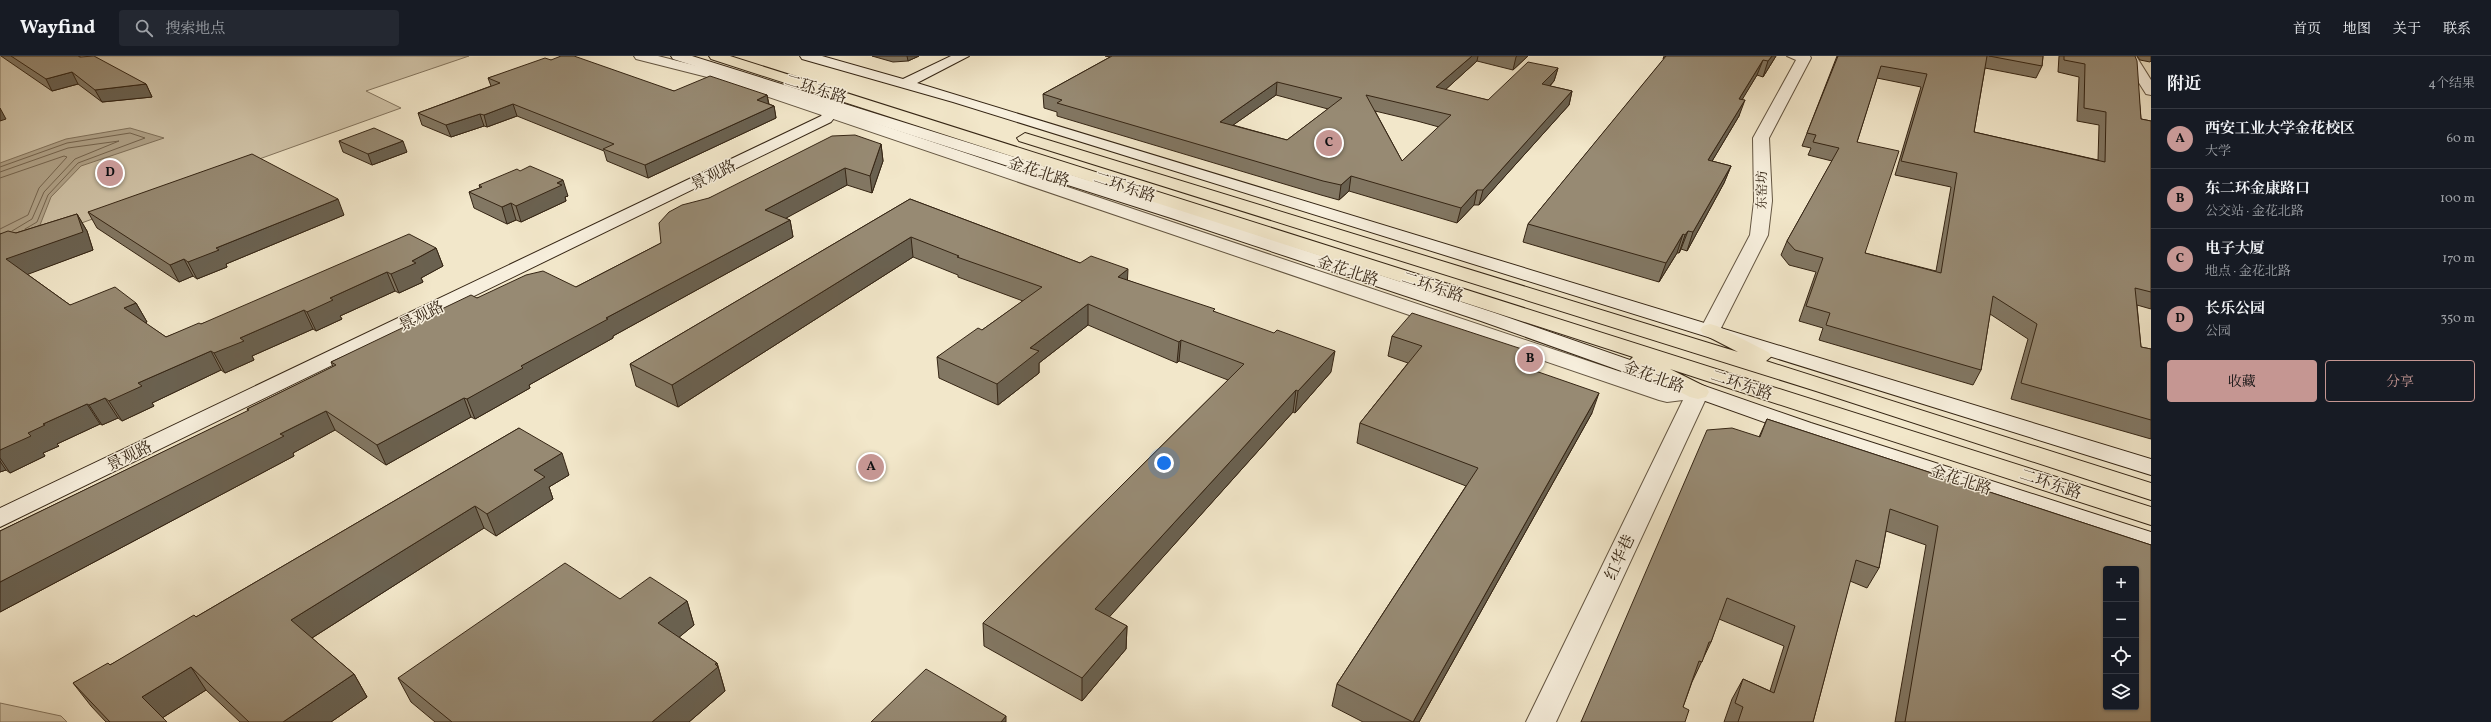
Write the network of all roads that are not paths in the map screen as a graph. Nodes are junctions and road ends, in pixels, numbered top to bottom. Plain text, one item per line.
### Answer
1 (641, 56) edge
2 (678, 56) edge
3 (716, 56) edge
4 (756, 56) edge
5 (807, 56) edge
6 (962, 56) edge
7 (1794, 56) edge
8 (2129, 56) edge
9 (905, 83) junction
10 (2151, 91) edge
11 (833, 109) junction
12 (1710, 330) junction
13 (1582, 334) junction
14 (1824, 386) junction
15 (1698, 392) junction
16 (2151, 467) edge
17 (2151, 492) edge
18 (2151, 516) edge
19 (0, 518) edge
20 (2151, 540) edge
21 (1541, 722) edge

1 - 11 street
2 - 11 street
3 - 13 highway, 二环东路
4 - 14 highway, 二环东路
5 - 9 street
6 - 9 street
7 - 12 street, 东窑坊
8 - 10 street
9 - 12 street
11 - 15 street
11 - 19 street, 景观路
12 - 14 highway
12 - 16 street
13 - 15 highway
13 - 18 highway, 二环东路
14 - 17 highway, 二环东路
15 - 20 street, 金花北路
15 - 21 street, 红华巷

